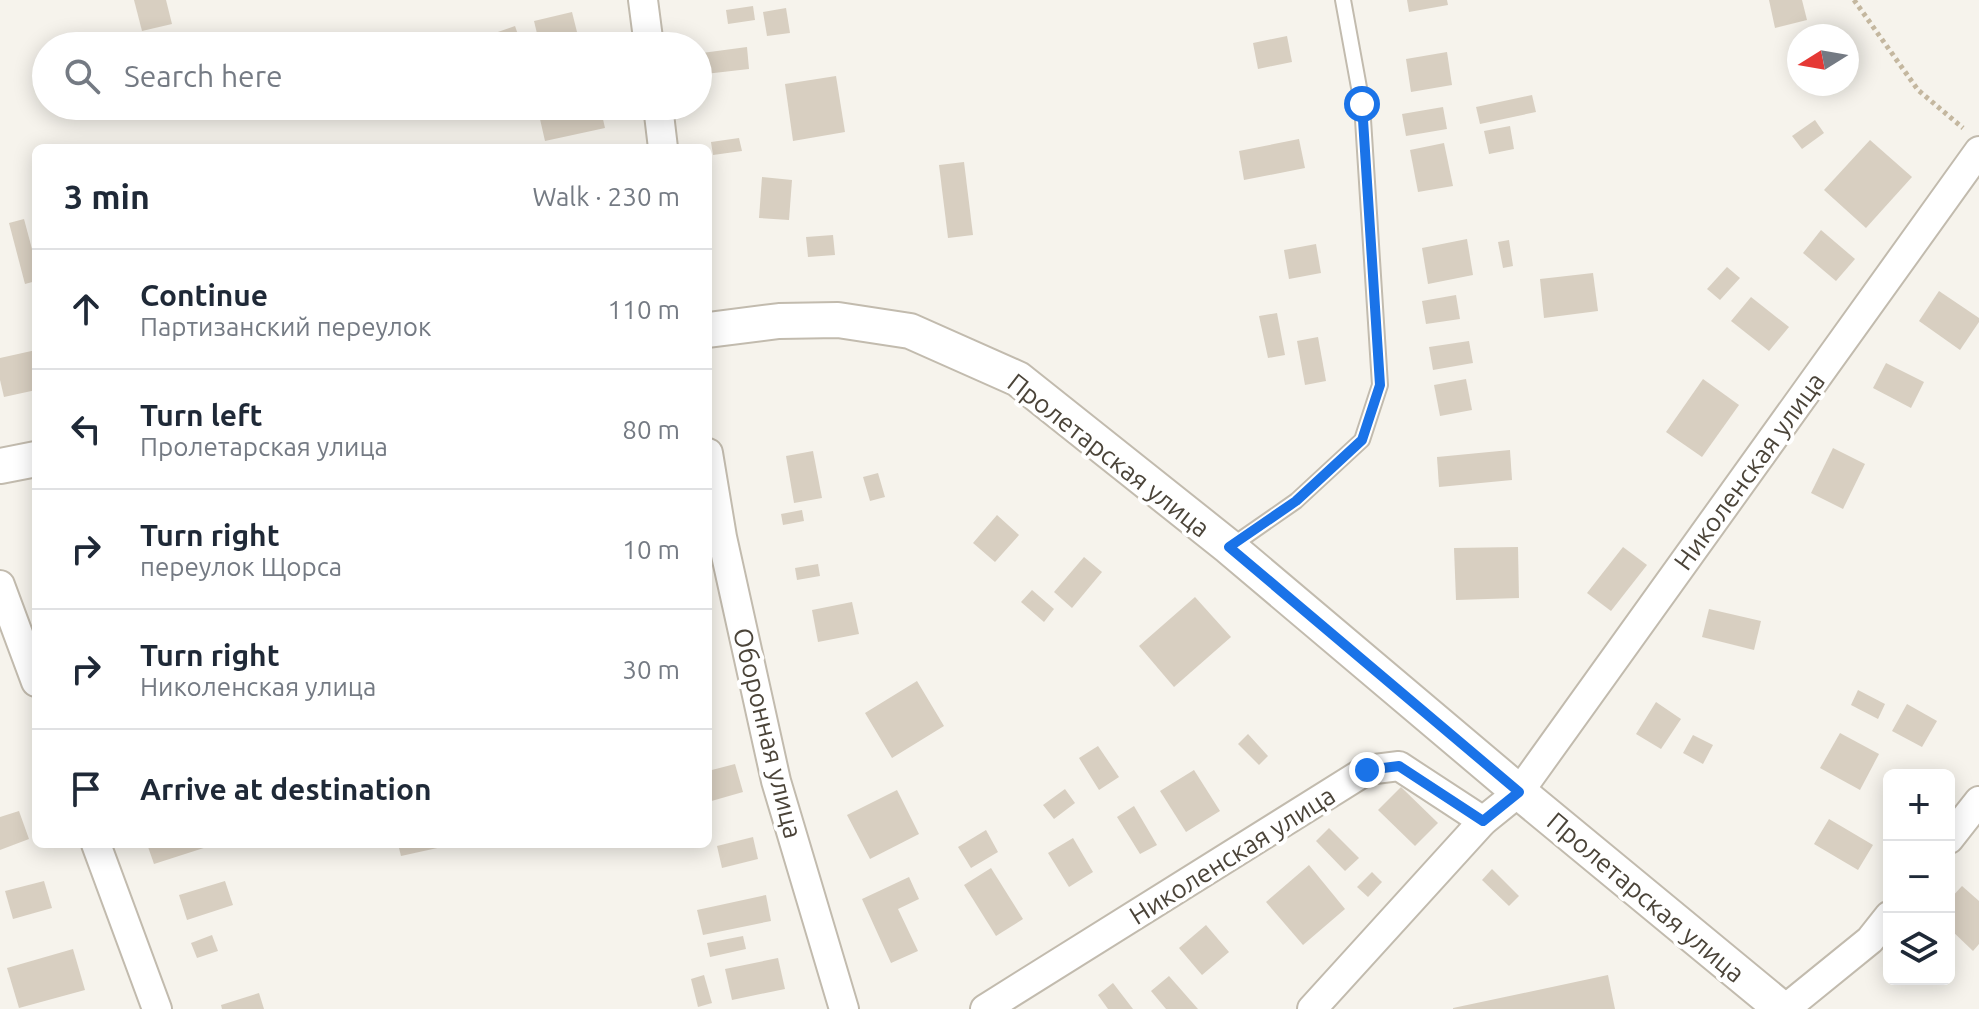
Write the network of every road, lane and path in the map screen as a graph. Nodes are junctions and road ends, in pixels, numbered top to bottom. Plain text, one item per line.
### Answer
1 (643, 0) edge
2 (1343, 0) edge
3 (1854, 0) edge
4 (647, 32) edge
5 (660, 120) edge
6 (1973, 141) edge
7 (663, 144) edge
8 (712, 329) edge
9 (32, 460) edge
10 (0, 466) edge
11 (712, 477) edge
12 (1229, 547) junction
13 (0, 585) edge
14 (32, 671) edge
15 (1519, 792) junction
16 (1979, 801) edge
17 (1483, 821) junction
18 (1955, 831) edge
19 (97, 848) edge
20 (1883, 924) edge
21 (157, 1009) edge
22 (844, 1009) edge
23 (985, 1009) edge
24 (1312, 1009) edge
25 (1783, 1009) edge

1 - 4 street
2 - 12 lane
3 - 6 path
5 - 7 street
6 - 15 street, Николенская улица
8 - 12 street, Пролетарская улица
9 - 10 street
11 - 22 street, Оборонная улица
12 - 15 street, Пролетарская улица
13 - 14 street
15 - 17 street, Николенская улица
15 - 25 street, Пролетарская улица
16 - 18 street
17 - 23 street, Николенская улица
17 - 24 street, Николенская улица
19 - 21 street
20 - 25 street

